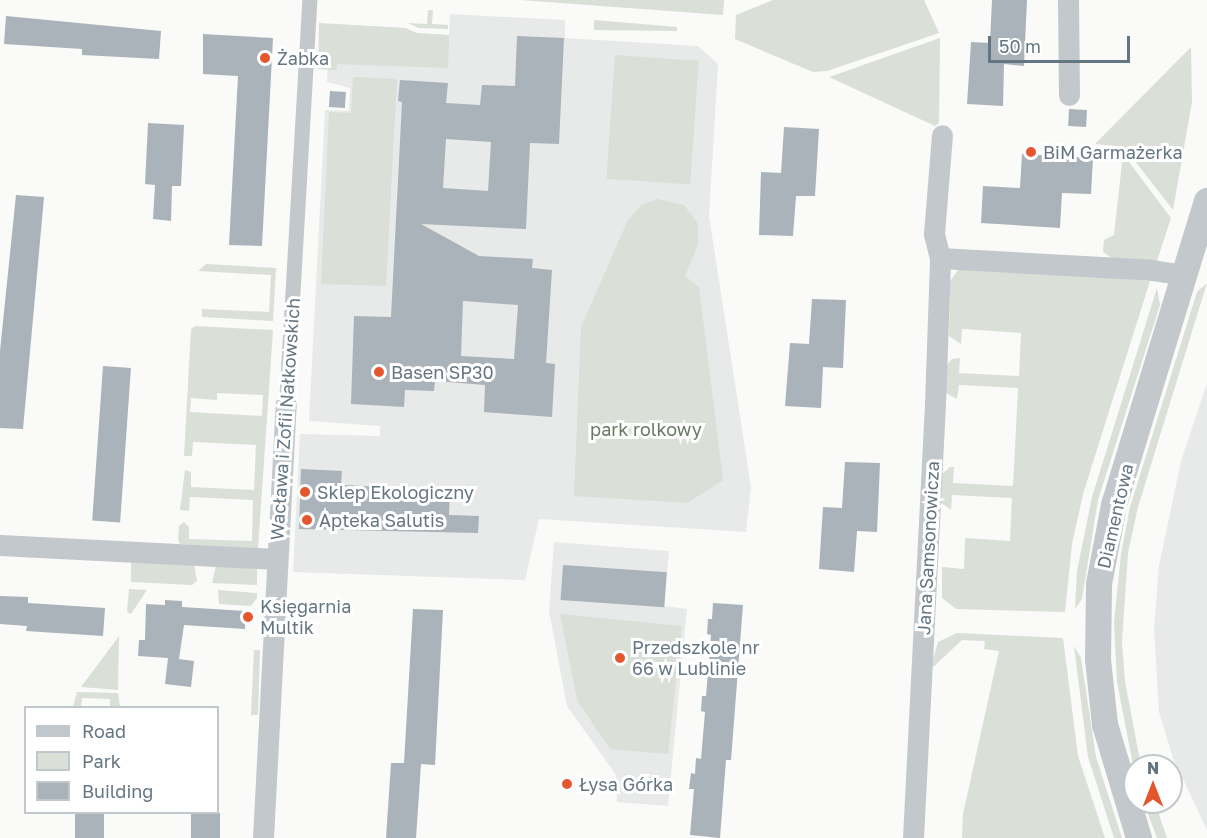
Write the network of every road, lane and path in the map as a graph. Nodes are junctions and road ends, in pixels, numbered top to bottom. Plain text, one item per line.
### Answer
1 (309, 0) edge
2 (1068, 0) edge
3 (1069, 95) dead end
4 (942, 135) dead end
5 (1207, 201) edge
6 (940, 258) junction
7 (1194, 266) edge
8 (286, 405) joint
9 (0, 545) edge
10 (276, 559) junction
11 (263, 838) edge
12 (913, 838) edge
13 (1139, 838) edge

1 - 8 street, Wacława i Zofii Nałkowskich
2 - 3 street
4 - 6 street, Jana Samsonowicza
5 - 7 street, Diamentowa
6 - 7 street
6 - 12 street, Jana Samsonowicza
7 - 13 street, Diamentowa
8 - 10 street, Wacława i Zofii Nałkowskich
9 - 10 street
10 - 11 street, Wacława i Zofii Nałkowskich

